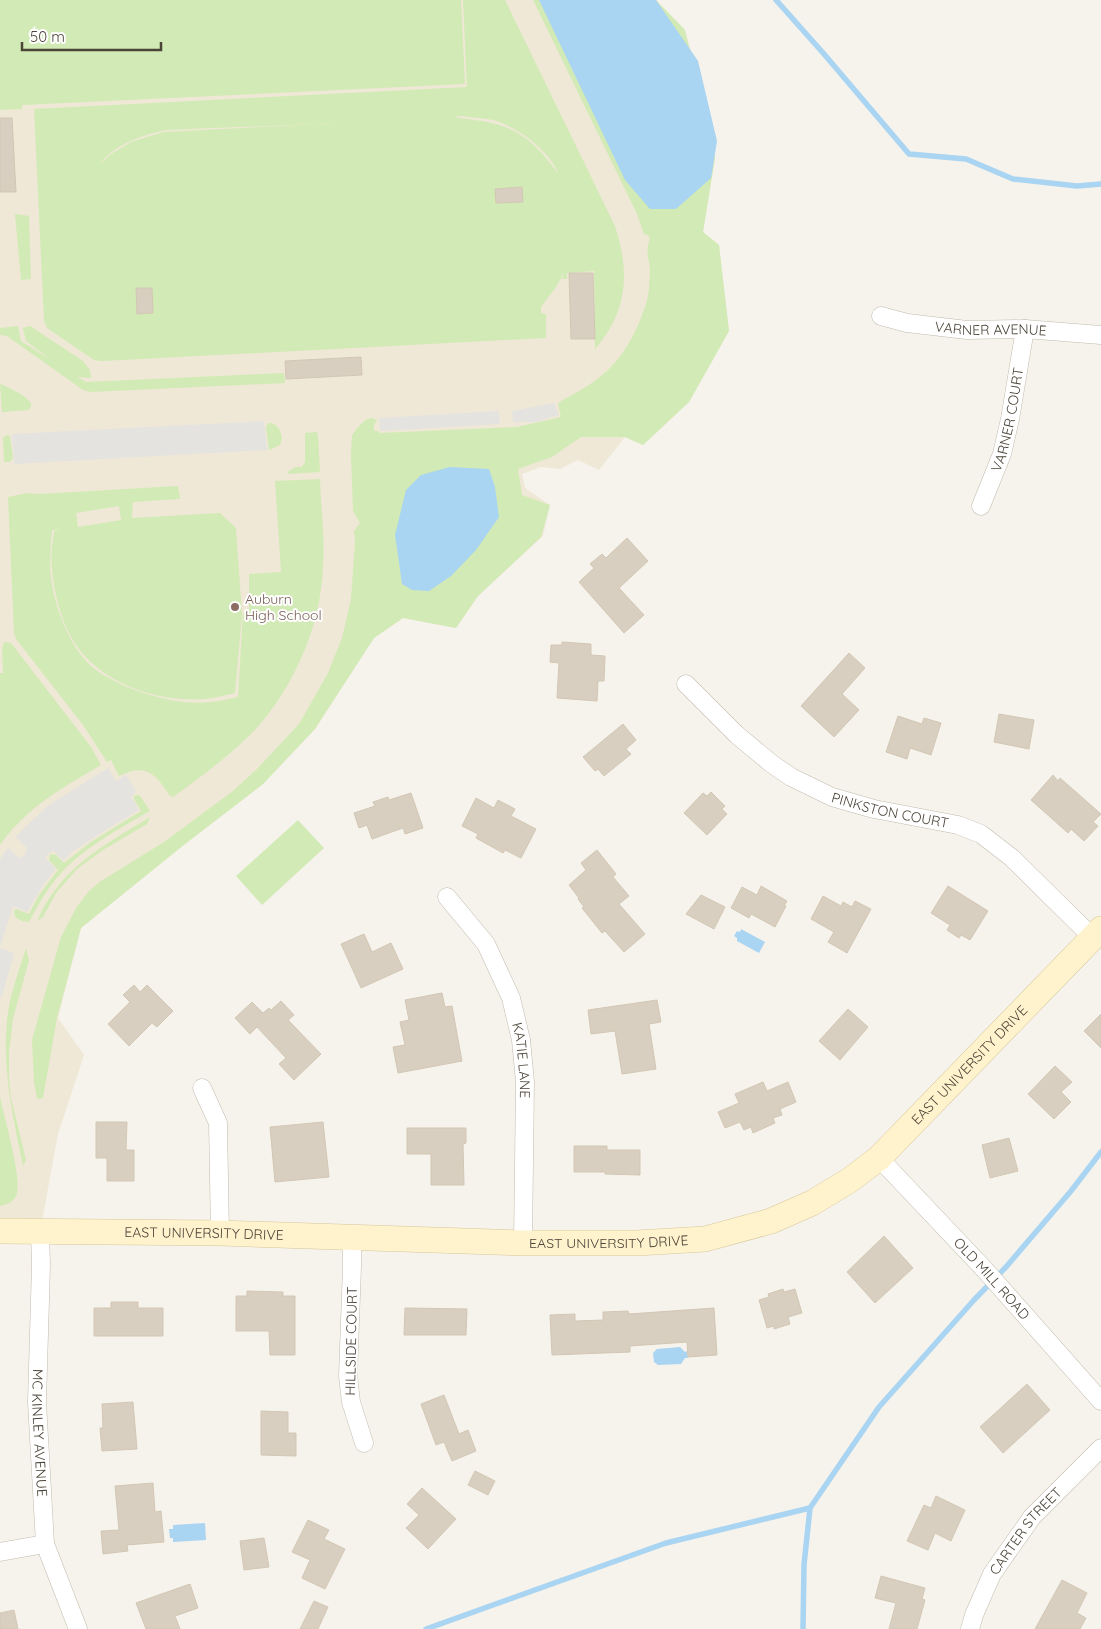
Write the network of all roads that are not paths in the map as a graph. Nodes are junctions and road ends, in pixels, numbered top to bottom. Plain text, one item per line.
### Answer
1 (881, 316) dead end
2 (1025, 329) junction
3 (1101, 335) edge
4 (981, 506) dead end
5 (686, 684) dead end
6 (447, 897) dead end
7 (1097, 933) edge
8 (202, 1088) dead end
9 (879, 1158) junction
10 (0, 1232) edge
11 (40, 1232) junction
12 (220, 1233) junction
13 (352, 1237) junction
14 (523, 1244) junction
15 (1101, 1400) edge
16 (364, 1443) dead end
17 (1101, 1448) edge
18 (45, 1544) junction
19 (0, 1552) edge
20 (78, 1629) edge
21 (970, 1629) edge

1 - 2 street, VARNER AVENUE
2 - 3 street, VARNER AVENUE
2 - 4 street, VARNER COURT
5 - 7 street, PINKSTON COURT
6 - 14 street, KATIE LANE
7 - 9 main road, EAST UNIVERSITY DRIVE
8 - 12 street
9 - 14 main road, EAST UNIVERSITY DRIVE
9 - 15 street, OLD MILL ROAD
10 - 11 main road, EAST UNIVERSITY DRIVE
11 - 12 main road, EAST UNIVERSITY DRIVE
11 - 18 street, MC KINLEY AVENUE
12 - 13 main road, EAST UNIVERSITY DRIVE
13 - 14 main road, EAST UNIVERSITY DRIVE
13 - 16 street, HILLSIDE COURT
17 - 21 street, CARTER STREET
18 - 19 street
18 - 20 street, MC KINLEY AVENUE

